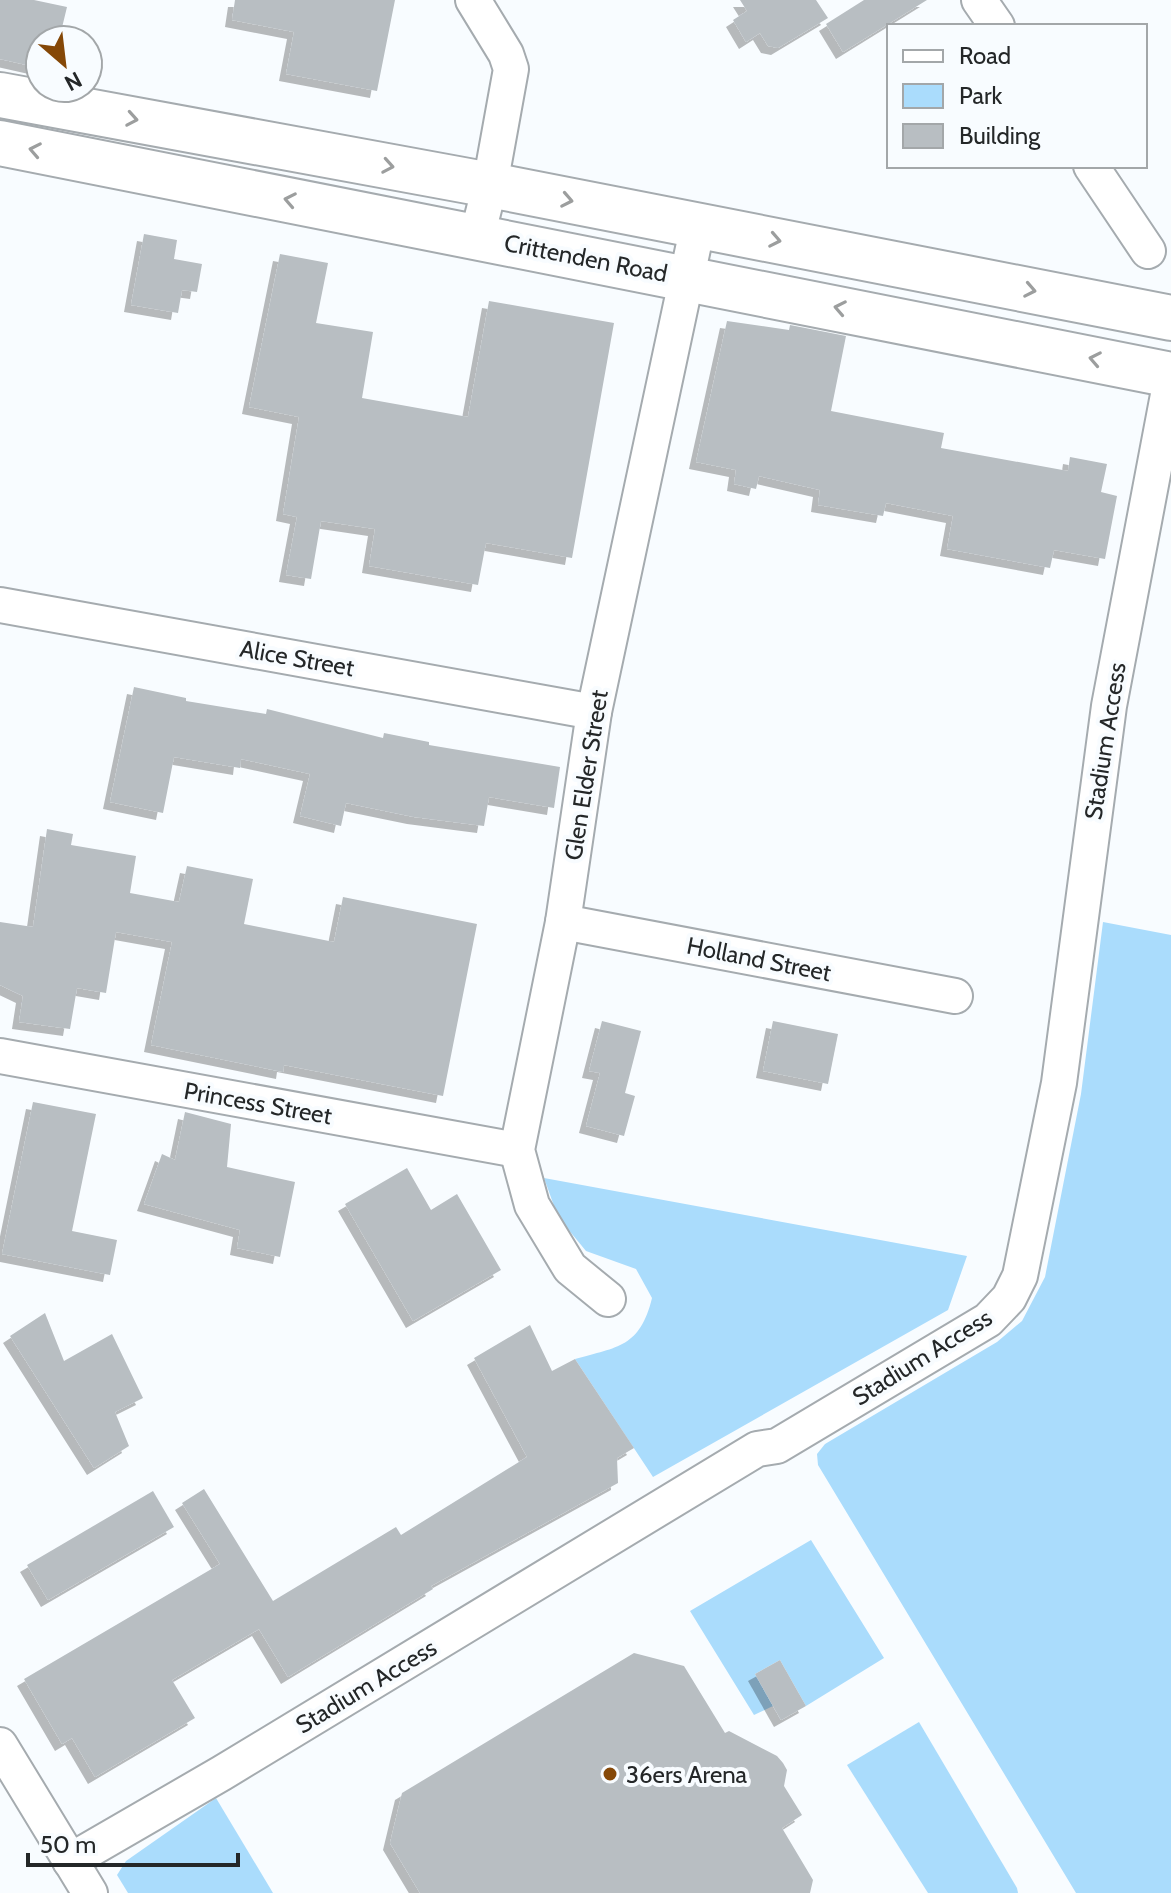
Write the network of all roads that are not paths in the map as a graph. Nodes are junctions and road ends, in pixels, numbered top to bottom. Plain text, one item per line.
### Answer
1 (473, 0) edge
2 (979, 0) edge
3 (996, 24) edge
4 (0, 95) edge
5 (0, 143) edge
6 (1092, 168) edge
7 (490, 185) junction
8 (698, 225) junction
9 (477, 237) junction
10 (1148, 251) dead end
11 (686, 278) junction
12 (1171, 318) edge
13 (1171, 377) edge
14 (0, 605) edge
15 (594, 712) junction
16 (563, 922) junction
17 (955, 996) dead end
18 (0, 1056) edge
19 (517, 1150) junction
20 (608, 1299) dead end
21 (0, 1745) edge
22 (70, 1861) junction
23 (90, 1893) edge

1 - 7 street
2 - 3 street
4 -> 7 main road
9 -> 5 main road, Crittenden Road
6 - 10 street
7 -> 8 main road
7 - 9 street
8 - 11 street, Glen Elder Street
8 -> 12 main road
9 - 11 main road, Crittenden Road
13 -> 11 main road, Crittenden Road
11 - 15 street, Glen Elder Street
13 - 22 street, Stadium Access
14 - 15 street, Alice Street
15 - 16 street, Glen Elder Street
16 - 17 street, Holland Street
16 - 19 street, Glen Elder Street
18 - 19 street, Princess Street
19 - 20 street, Glen Elder Street
21 - 22 street
22 - 23 street

